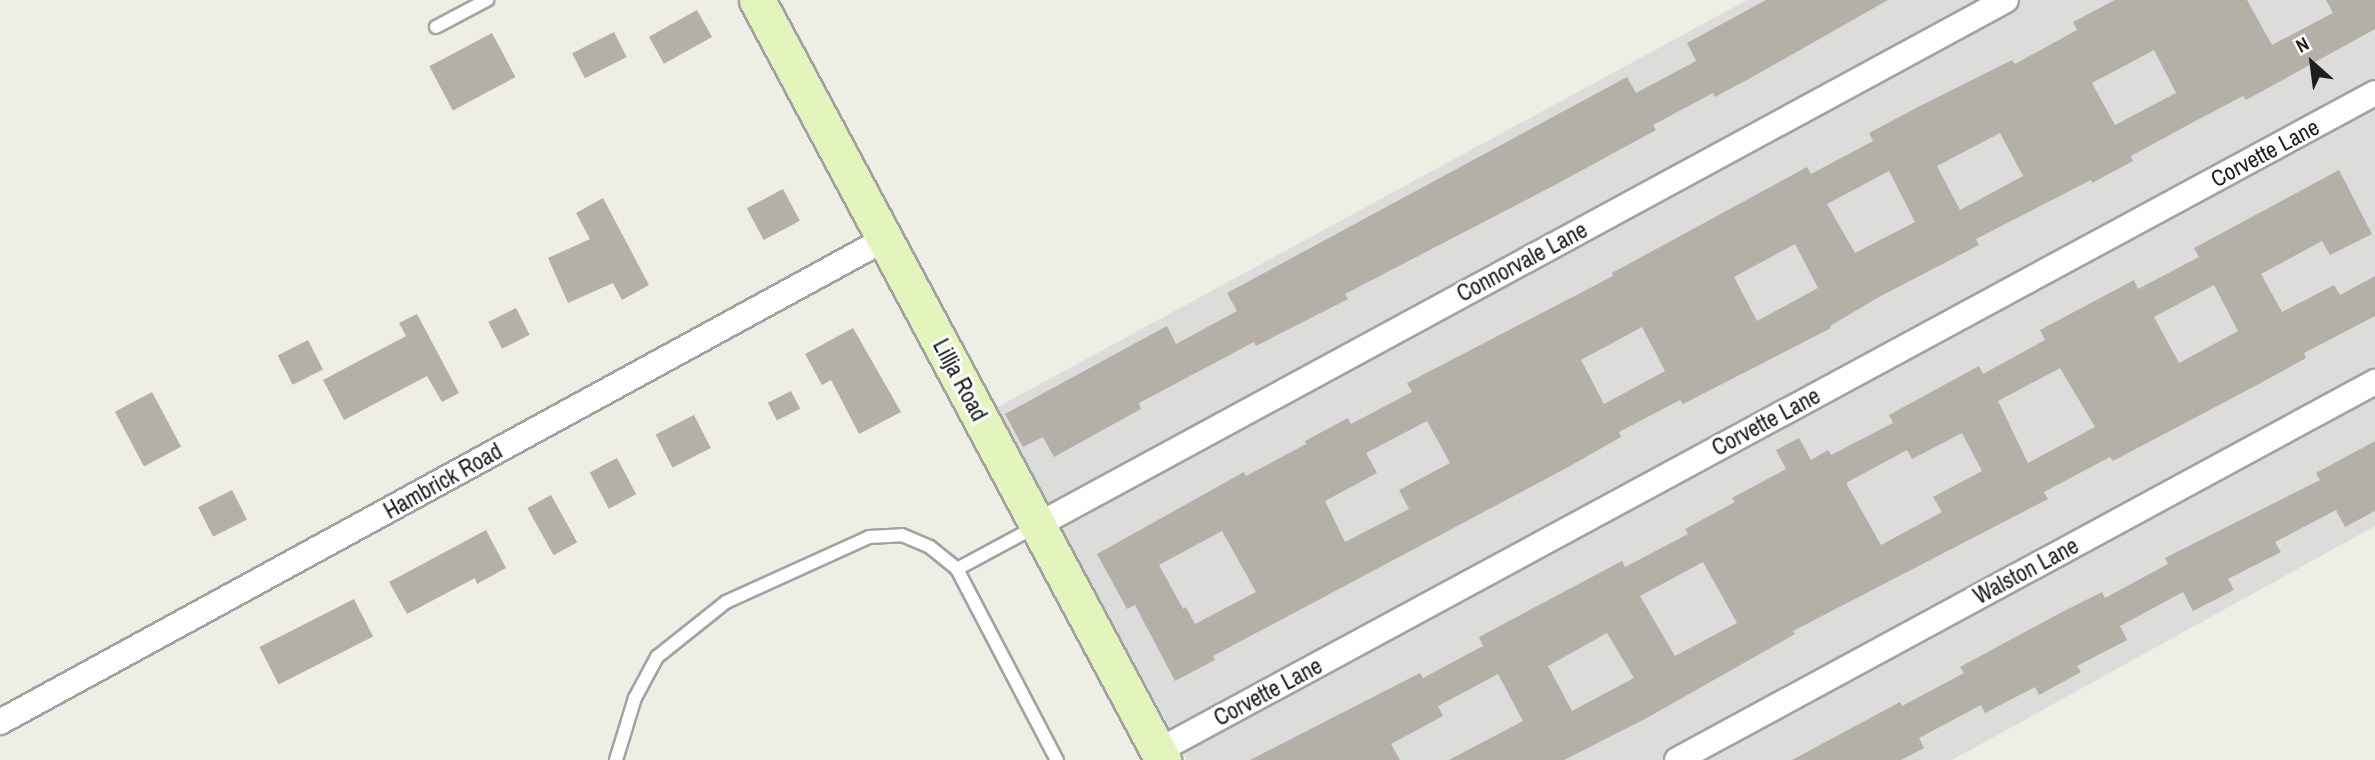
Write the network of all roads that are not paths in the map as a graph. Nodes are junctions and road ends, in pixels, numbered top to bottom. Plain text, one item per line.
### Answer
1 (487, 0) edge
2 (757, 0) edge
3 (2006, 0) edge
4 (436, 27) dead end
5 (2375, 93) edge
6 (885, 239) junction
7 (2375, 382) edge
8 (1038, 525) junction
9 (957, 569) junction
10 (0, 722) edge
11 (1160, 756) edge
12 (616, 760) edge
13 (1057, 760) edge
14 (1677, 760) edge

1 - 4 lane
2 - 6 street, Lillja Road
3 - 8 street, Connorvale Lane
5 - 11 street, Corvette Lane
6 - 8 street, Lillja Road
6 - 10 street, Hambrick Road
7 - 14 street, Walston Lane
8 - 9 lane
8 - 11 street, Lillja Road
9 - 12 lane
9 - 13 lane

